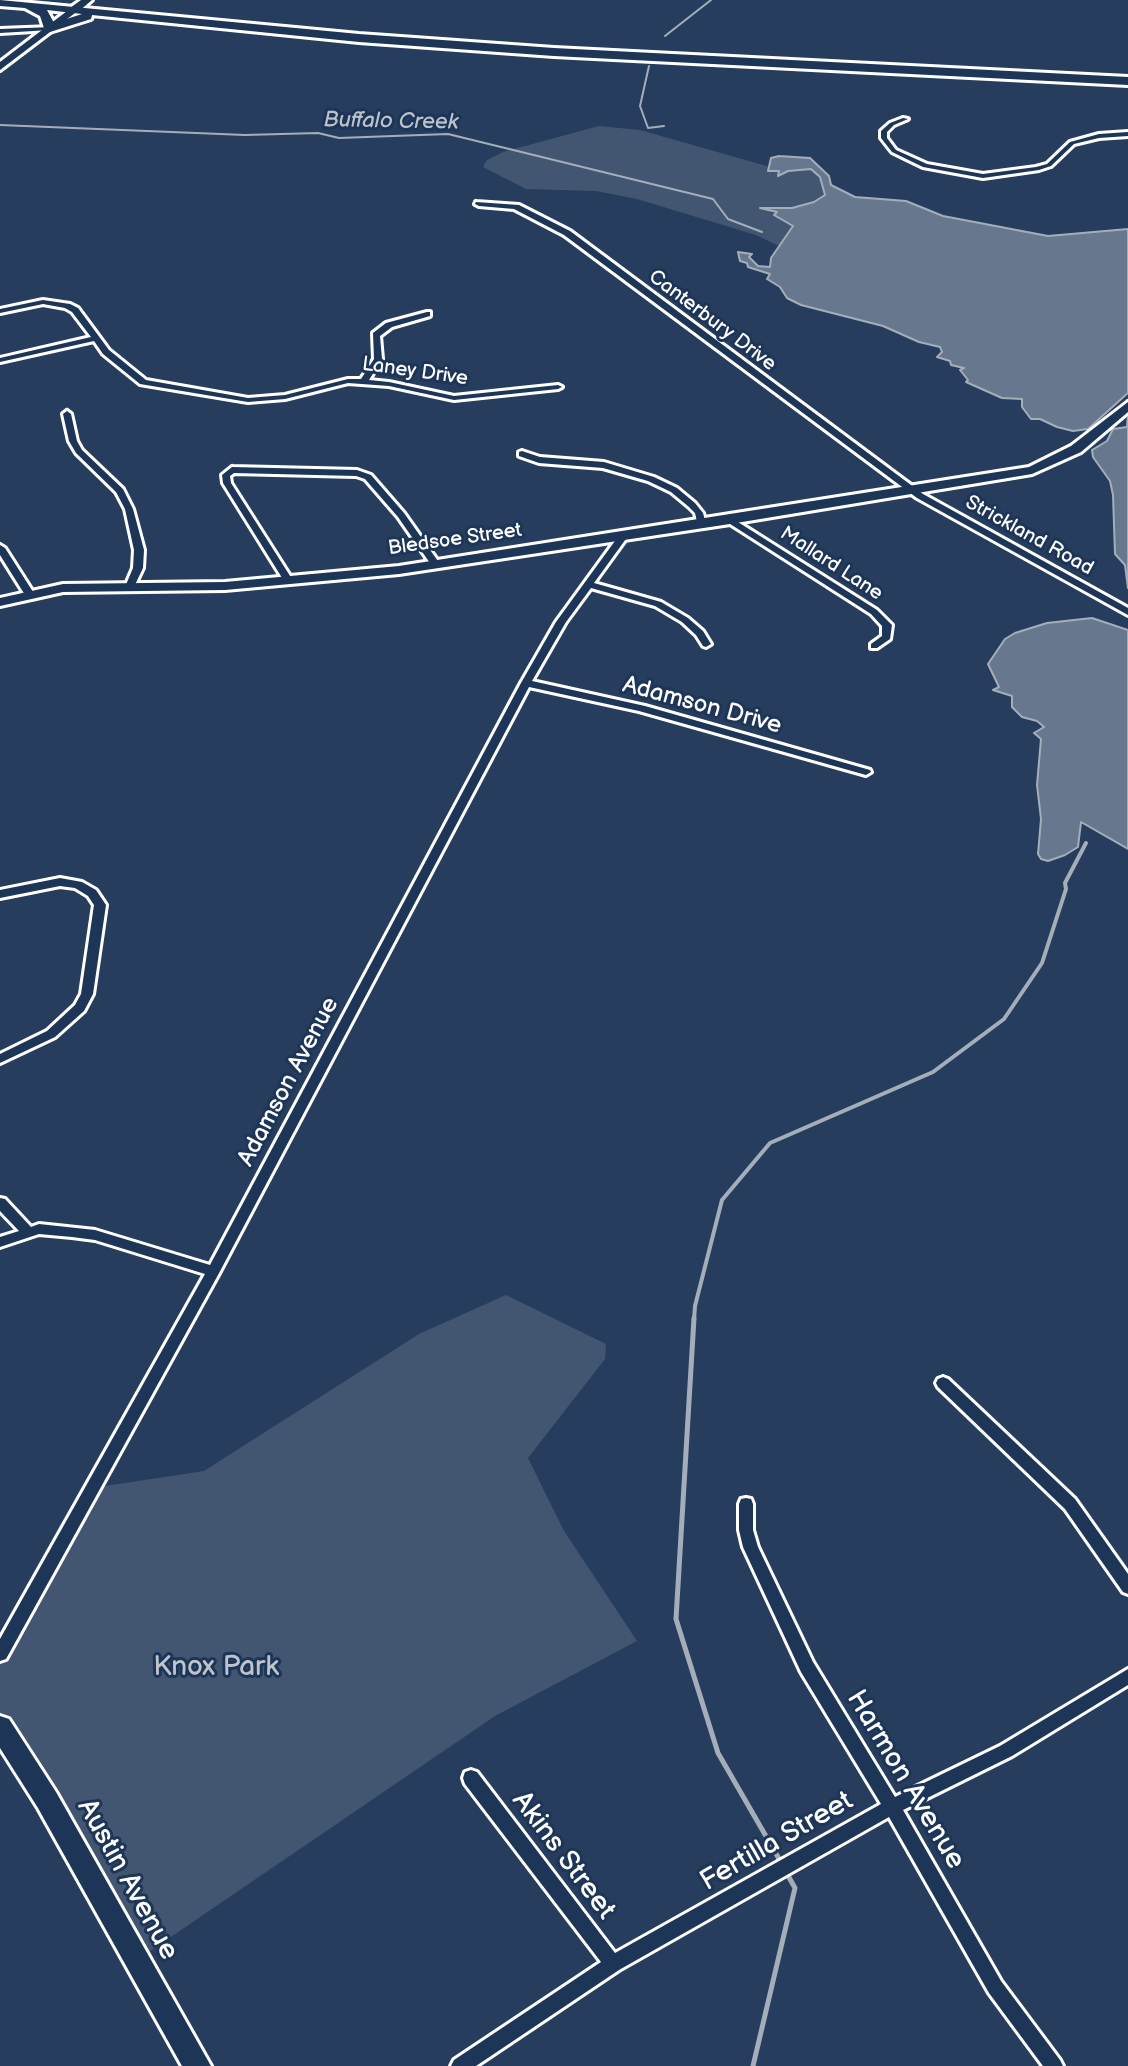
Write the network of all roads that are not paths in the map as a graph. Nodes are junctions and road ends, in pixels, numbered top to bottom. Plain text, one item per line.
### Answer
1 (87, 0) edge
2 (116, 0) edge
3 (0, 2) edge
4 (31, 3) edge
5 (76, 5) edge
6 (129, 5) junction
7 (106, 14) junction
8 (258, 18) junction
9 (50, 28) junction
10 (0, 31) edge
11 (0, 67) edge
12 (1128, 70) edge
13 (1128, 81) edge
14 (905, 119) dead end
15 (1128, 134) edge
16 (479, 204) dead end
17 (0, 311) edge
18 (427, 314) dead end
19 (95, 338) junction
20 (0, 360) edge
21 (364, 381) junction
22 (558, 387) dead end
23 (1128, 406) edge
24 (67, 414) dead end
25 (522, 454) dead end
26 (914, 490) junction
27 (730, 520) junction
28 (701, 524) junction
29 (623, 536) junction
30 (0, 548) edge
31 (435, 564) junction
32 (287, 579) junction
33 (588, 584) junction
34 (130, 587) junction
35 (30, 595) junction
36 (0, 602) edge
37 (1128, 612) edge
38 (706, 644) dead end
39 (874, 646) dead end
40 (526, 683) junction
41 (866, 772) dead end
42 (0, 894) edge
43 (0, 1059) edge
44 (0, 1203) edge
45 (27, 1231) junction
46 (0, 1242) edge
47 (213, 1271) junction
48 (943, 1383) dead end
49 (746, 1504) dead end
50 (1128, 1587) edge
51 (0, 1654) edge
52 (1128, 1676) edge
53 (0, 1727) edge
54 (471, 1778) dead end
55 (891, 1807) junction
56 (613, 1964) junction
57 (197, 2066) edge
58 (460, 2066) edge
59 (1054, 2066) edge

1 - 4 highway
1 - 5 highway
1 - 6 highway
2 - 6 highway
3 - 4 highway
4 - 5 highway
4 - 9 highway
5 - 7 highway
5 - 8 highway
5 - 9 street
6 - 8 highway
7 - 9 highway
7 - 13 highway
8 - 12 highway
9 - 10 street
9 - 11 street
14 - 15 street
16 - 26 street, Canterbury Drive
17 - 19 street, Laney Drive
18 - 21 street
19 - 20 street
19 - 21 street, Laney Drive
21 - 22 street, Laney Drive
23 - 26 street, Bledsoe Street
24 - 34 street
25 - 28 street
26 - 27 street, Bledsoe Street
26 - 37 street, Strickland Road
27 - 28 street, Bledsoe Street
27 - 39 street, Mallard Lane
28 - 29 street, Bledsoe Street
29 - 31 street, Bledsoe Street
29 - 33 street, Adamson Avenue
30 - 35 street
31 - 32 street, Bledsoe Street
31 - 32 street
32 - 34 street, Bledsoe Street
33 - 38 street
33 - 40 street, Adamson Avenue
34 - 35 street, Bledsoe Street
35 - 36 street, Bledsoe Street
40 - 41 street, Adamson Drive
40 - 47 street, Adamson Avenue
42 - 43 street
44 - 45 street
45 - 46 street
45 - 47 street
47 - 51 street, Adamson Avenue
48 - 50 street
49 - 55 street, Harmon Avenue
52 - 55 street, Fertilla Street
53 - 57 street, Austin Avenue
54 - 56 street, Akins Street
55 - 56 street, Fertilla Street
55 - 59 street, Harmon Avenue
56 - 58 street, Fertilla Street

